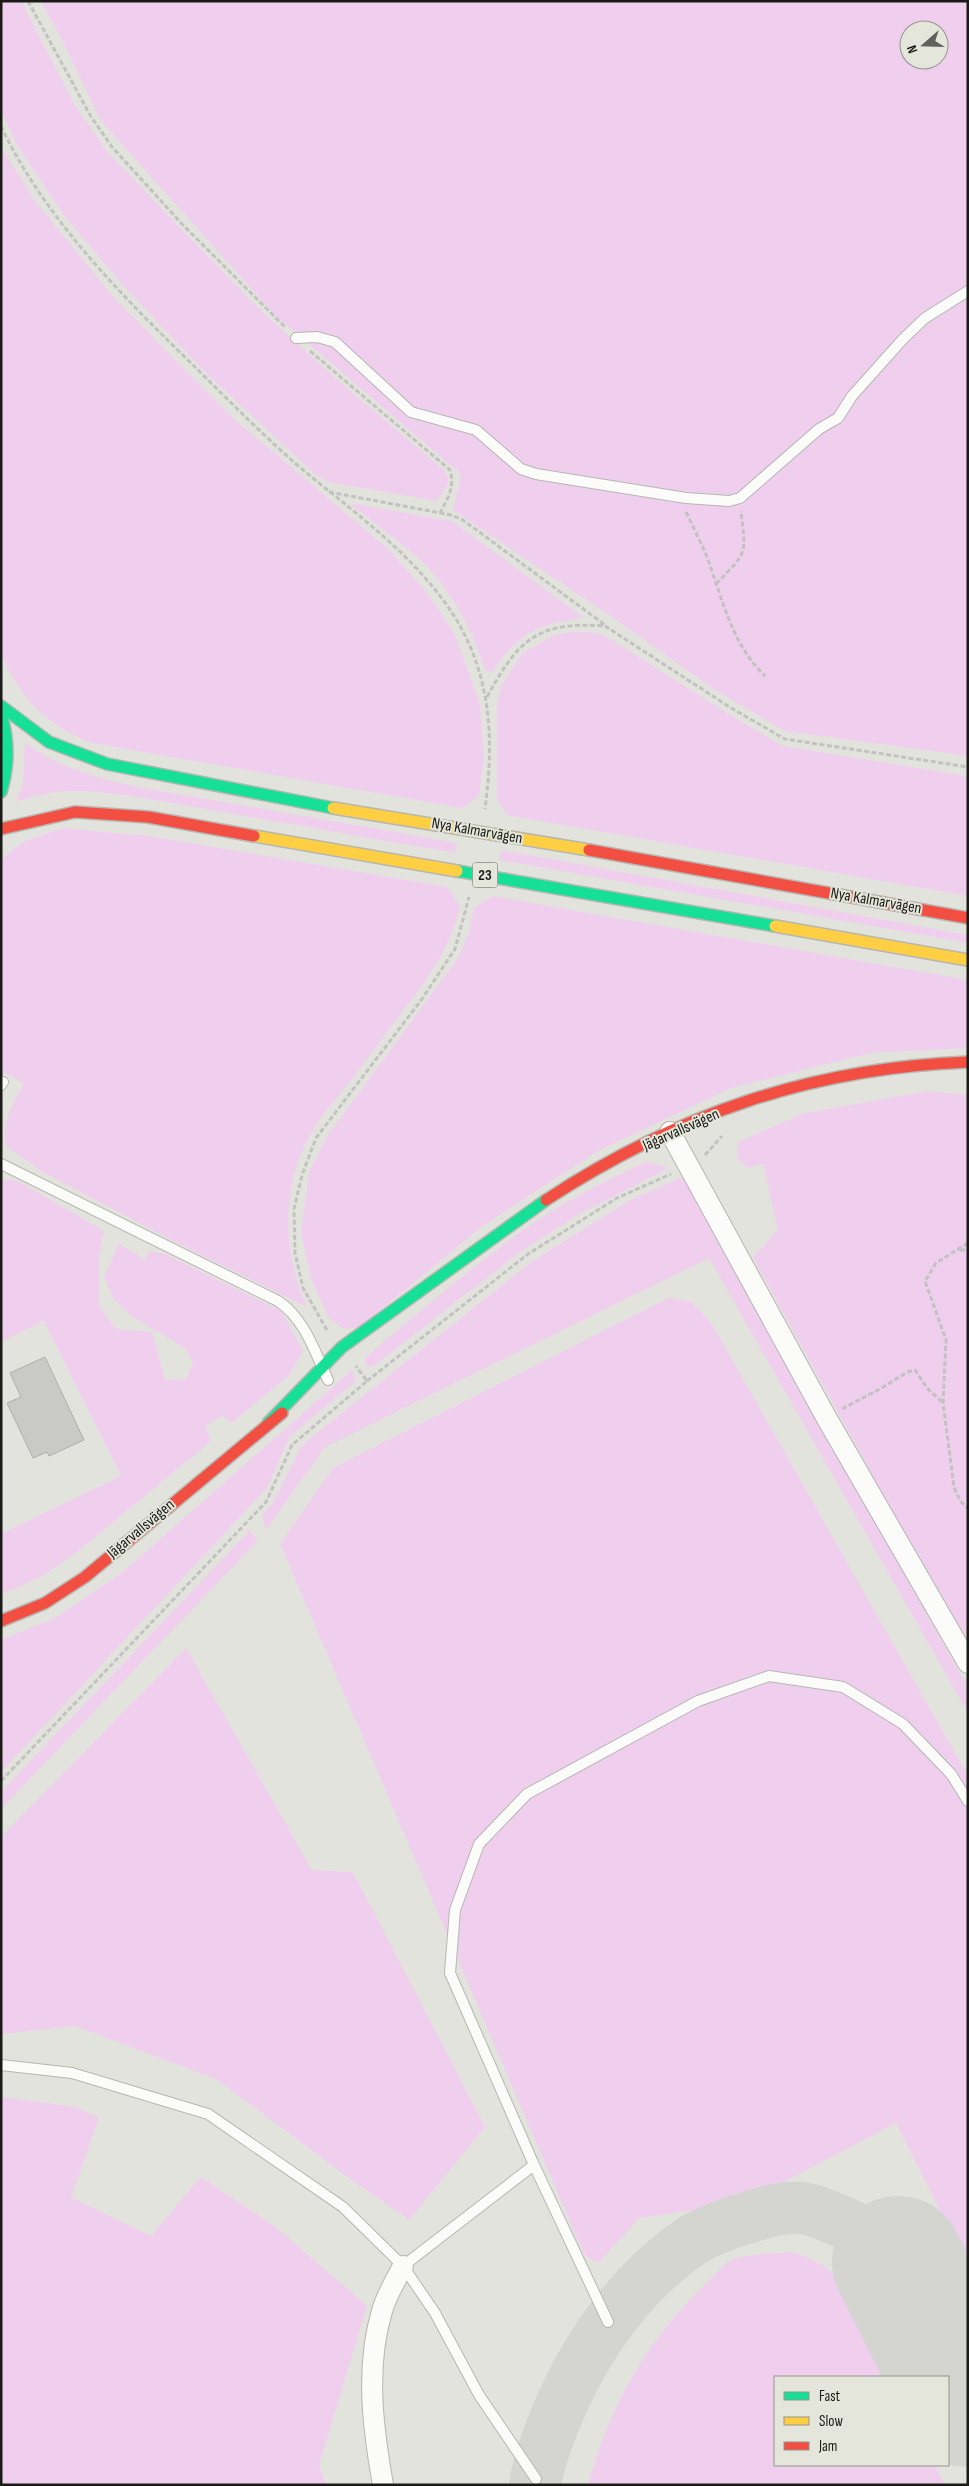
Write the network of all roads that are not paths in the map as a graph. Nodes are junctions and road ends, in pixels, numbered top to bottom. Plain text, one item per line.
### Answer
1 (968, 291) edge
2 (296, 338) road end
3 (1, 706) edge
4 (1, 714) edge
5 (1, 792) edge
6 (1, 828) edge
7 (968, 918) edge
8 (968, 960) edge
9 (968, 1062) edge
10 (670, 1132) junction
11 (1, 1164) edge
12 (428, 1286) junction
13 (380, 1334) dead end
14 (322, 1366) junction
15 (339, 1372) dead end
16 (328, 1380) junction
17 (268, 1423) junction
18 (2, 1621) edge
19 (968, 1662) edge
20 (968, 1801) edge
21 (1, 2066) edge
22 (534, 2166) junction
23 (403, 2266) junction
24 (608, 2322) dead end
25 (536, 2479) dead end
26 (384, 2485) edge

1 - 2 lane
3 - 7 main road, Nya Kalmarvägen
4 - 5 main road
6 - 8 main road, 23
9 - 10 main road, Jägarvallsvägen
10 - 12 main road, Jägarvallsvägen
10 - 19 street
11 - 14 lane
12 - 13 main road, Jägarvallsvägen
12 - 14 main road, Jägarvallsvägen
14 - 16 lane
14 - 17 main road, Jägarvallsvägen
15 - 16 main road, Jägarvallsvägen
16 - 17 main road, Jägarvallsvägen
17 - 18 main road, Jägarvallsvägen
20 - 22 lane
21 - 23 lane
22 - 23 lane
22 - 24 lane
23 - 25 lane
23 - 26 street

